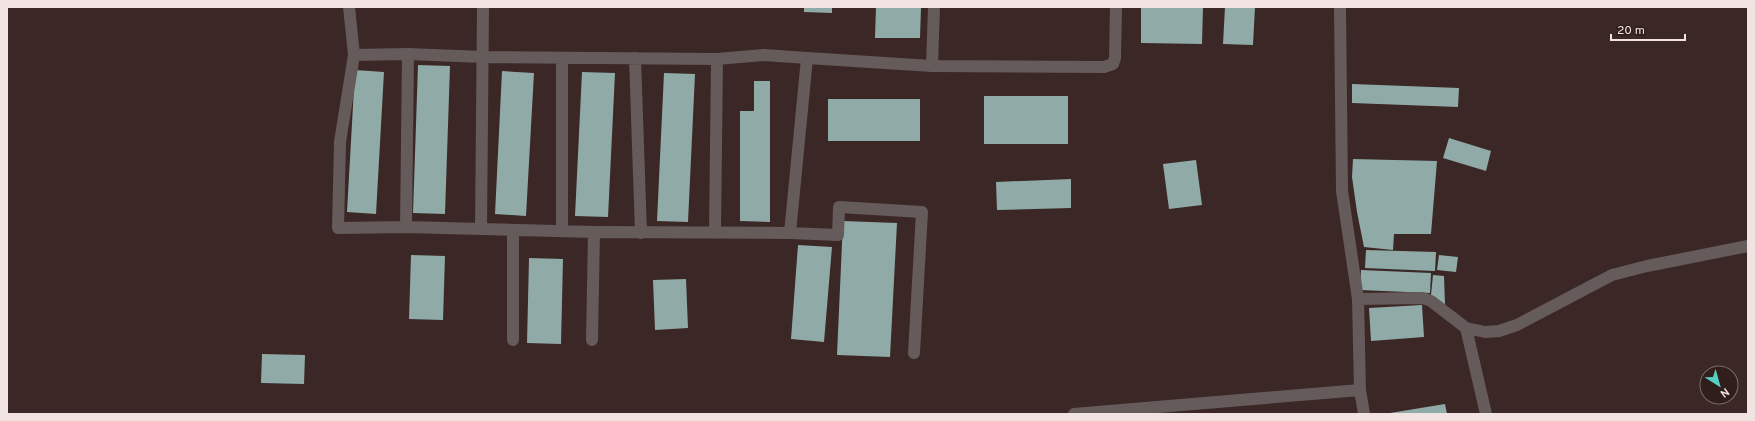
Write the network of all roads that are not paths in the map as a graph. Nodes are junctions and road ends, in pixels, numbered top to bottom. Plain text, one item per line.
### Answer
1 (349, 7) edge
2 (483, 7) edge
3 (934, 7) edge
4 (1116, 7) edge
5 (1340, 7) edge
6 (408, 54) junction
7 (354, 55) junction
8 (483, 57) junction
9 (562, 58) junction
10 (635, 58) junction
11 (807, 58) junction
12 (717, 59) junction
13 (932, 66) junction
14 (406, 227) junction
15 (481, 229) junction
16 (513, 230) junction
17 (562, 231) junction
18 (594, 232) junction
19 (641, 232) junction
20 (716, 233) junction
21 (790, 233) junction
22 (1748, 246) edge
23 (1358, 299) junction
24 (1466, 328) junction
25 (513, 340) dead end
26 (592, 340) dead end
27 (914, 353) dead end
28 (1360, 390) junction
29 (1136, 411) edge
30 (1074, 414) edge
31 (1364, 414) edge
32 (1486, 414) edge

1 - 7 street
2 - 8 street
3 - 13 street
4 - 13 street
5 - 23 street
6 - 7 street
6 - 8 street
6 - 14 street
7 - 14 street
8 - 9 street
8 - 15 street
9 - 10 street
9 - 17 street
10 - 12 street
10 - 19 street
11 - 12 street
11 - 13 street
11 - 21 street
12 - 20 street
14 - 15 street
15 - 16 street
16 - 17 street
16 - 25 street
17 - 18 street
18 - 19 street
18 - 26 street
19 - 20 street
20 - 21 street
21 - 27 street
22 - 24 street
23 - 24 street
23 - 28 street
24 - 32 street
28 - 29 street
28 - 31 street
29 - 30 street

